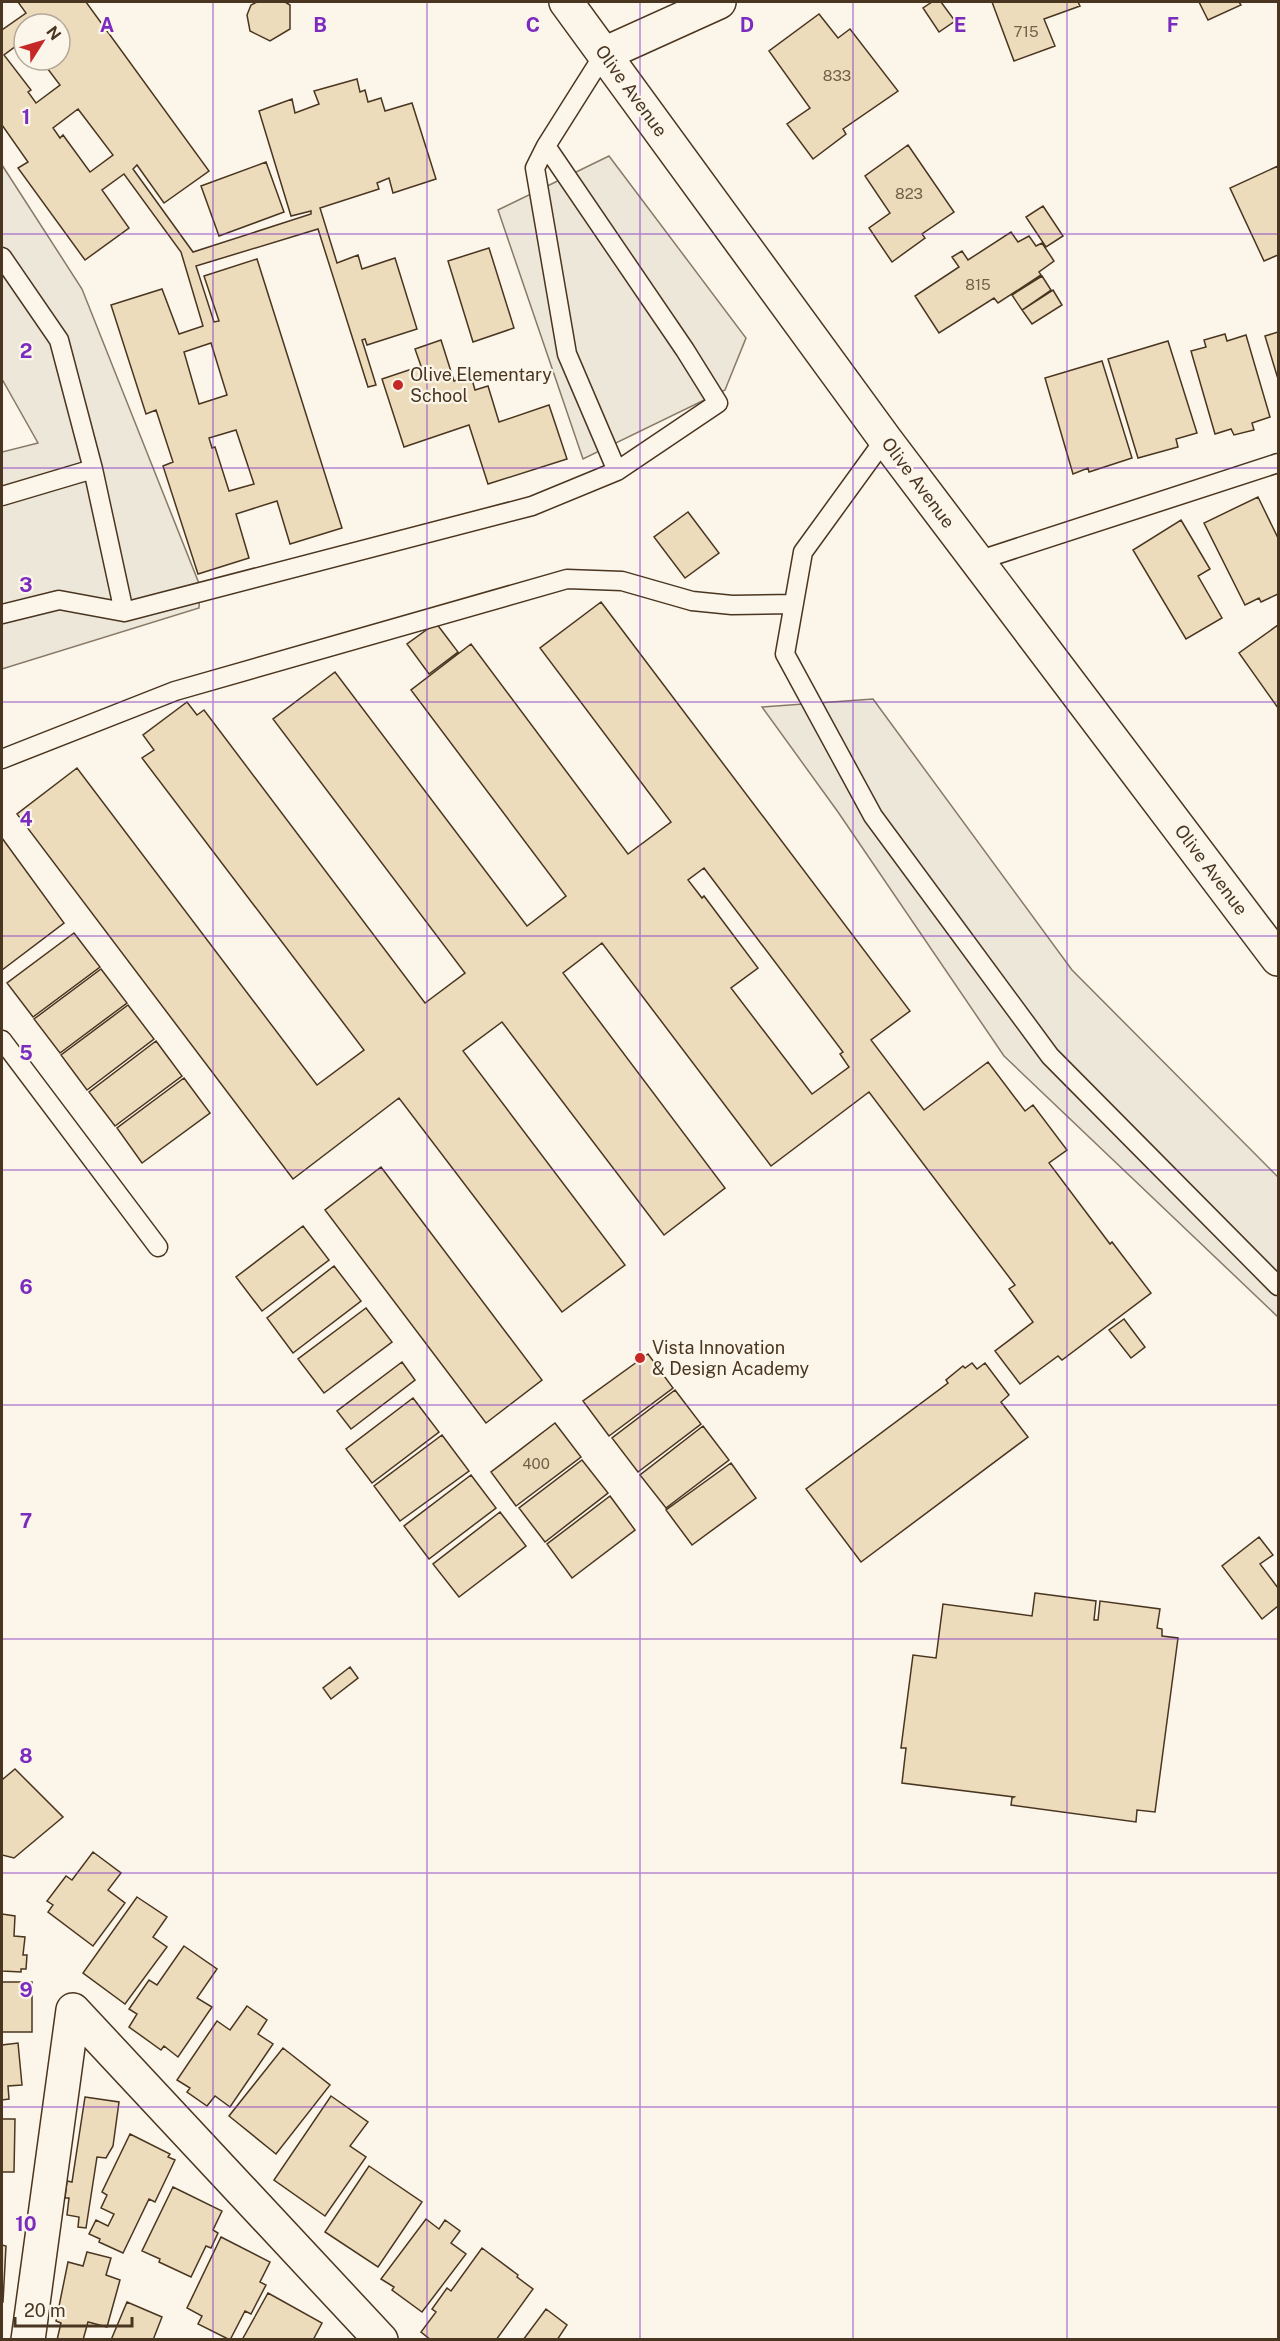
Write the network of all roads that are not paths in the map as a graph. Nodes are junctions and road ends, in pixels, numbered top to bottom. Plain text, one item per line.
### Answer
1 (566, 2) edge
2 (719, 2) edge
3 (604, 54) junction
4 (546, 146) junction
5 (2, 257) edge
6 (885, 439) junction
7 (1278, 463) edge
8 (93, 470) junction
9 (617, 471) junction
10 (2, 496) edge
11 (977, 561) junction
12 (794, 604) junction
13 (124, 612) junction
14 (2, 614) edge
15 (2, 759) edge
16 (1278, 959) edge
17 (2, 1040) edge
18 (158, 1247) dead end
19 (1278, 1286) edge
20 (28, 2340) edge
21 (381, 2340) edge

1 - 3 main road, Olive Avenue
2 - 3 main road
3 - 4 lane
3 - 6 main road, Olive Avenue
4 - 9 lane
4 - 9 lane
5 - 8 lane
6 - 11 main road, Olive Avenue
6 - 12 lane
7 - 11 lane
8 - 10 lane
8 - 13 lane
9 - 13 lane
11 - 16 main road, Olive Avenue
12 - 15 lane
12 - 19 lane
13 - 14 lane
17 - 18 lane
20 - 21 main road

